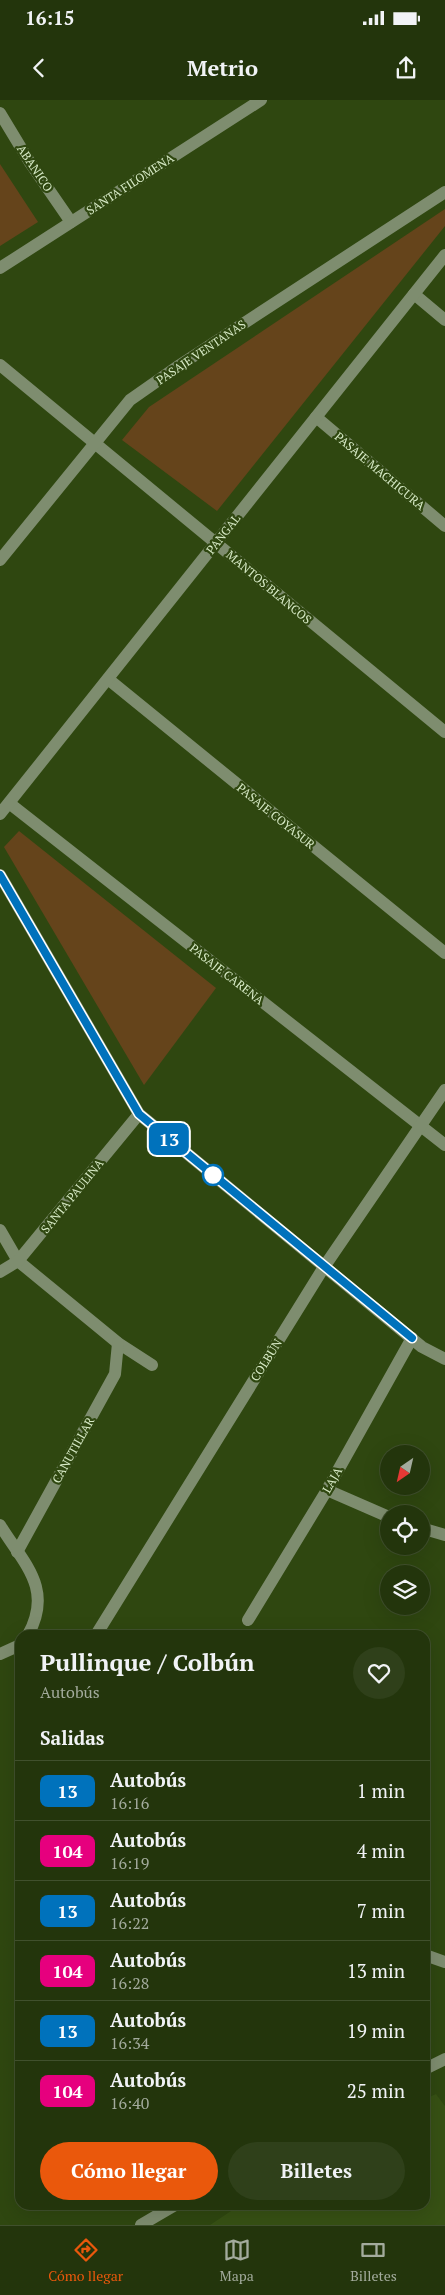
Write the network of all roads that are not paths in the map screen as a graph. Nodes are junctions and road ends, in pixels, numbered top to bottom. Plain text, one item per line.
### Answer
1 (261, 100) edge
2 (0, 113) edge
3 (445, 192) edge
4 (71, 222) junction
5 (445, 255) edge
6 (0, 268) edge
7 (414, 294) junction
8 (445, 320) edge
9 (0, 365) edge
10 (316, 417) junction
11 (94, 443) junction
12 (445, 526) edge
13 (216, 543) junction
14 (0, 560) edge
15 (108, 679) junction
16 (445, 732) edge
17 (9, 803) junction
18 (0, 814) edge
19 (0, 875) edge
20 (445, 953) edge
21 (445, 1090) edge
22 (139, 1114) junction
23 (421, 1126) junction
24 (445, 1145) edge
25 (0, 1230) edge
26 (18, 1261) junction
27 (324, 1267) junction
28 (0, 1272) edge
29 (412, 1338) junction
30 (118, 1343) junction
31 (445, 1359) edge
32 (152, 1366) dead end
33 (327, 1490) junction
34 (380, 1513) edge
35 (0, 1525) edge
36 (430, 1531) edge
37 (445, 1535) edge
38 (17, 1552) junction
39 (248, 1620) dead end
40 (30, 1630) edge
41 (99, 1630) edge
42 (15, 1648) edge
43 (0, 1654) edge
44 (430, 1957) edge
45 (445, 1962) edge
46 (445, 2059) edge
47 (430, 2066) edge
48 (166, 2210) edge
49 (141, 2225) edge

1 - 4 street, SANTA FILOMENA
2 - 4 street, ABANICO
3 - 11 street, PASAJE VENTANAS
4 - 6 street, SANTA FILOMENA
5 - 7 street, PANGAL
7 - 8 street
7 - 10 street, PANGAL
9 - 11 street, MANTOS BLANCOS
10 - 12 street, PASAJE MACHICURA
10 - 13 street, PANGAL
11 - 13 street, MANTOS BLANCOS
11 - 14 street, PASAJE VENTANAS
13 - 15 street, PANGAL
13 - 16 street, MANTOS BLANCOS
15 - 17 street, PANGAL
15 - 20 street, PASAJE COYASUR
17 - 18 street, PANGAL
17 - 23 street, PASAJE CARENA
19 - 22 street
21 - 23 street, COLBÚN
22 - 26 street, SANTA PAULINA
22 - 27 street
23 - 24 street, PASAJE CARENA
23 - 27 street, COLBÚN
25 - 26 street
26 - 28 street, SANTA PAULINA
26 - 30 street
27 - 29 street
27 - 41 street, COLBÚN
29 - 31 street
29 - 33 street, LAJA
30 - 32 street
30 - 38 street, CANUTILLAR
33 - 34 street
33 - 39 street, LAJA
35 - 38 street
36 - 37 street
38 - 40 street
42 - 43 street
44 - 45 street
46 - 47 street
48 - 49 street

